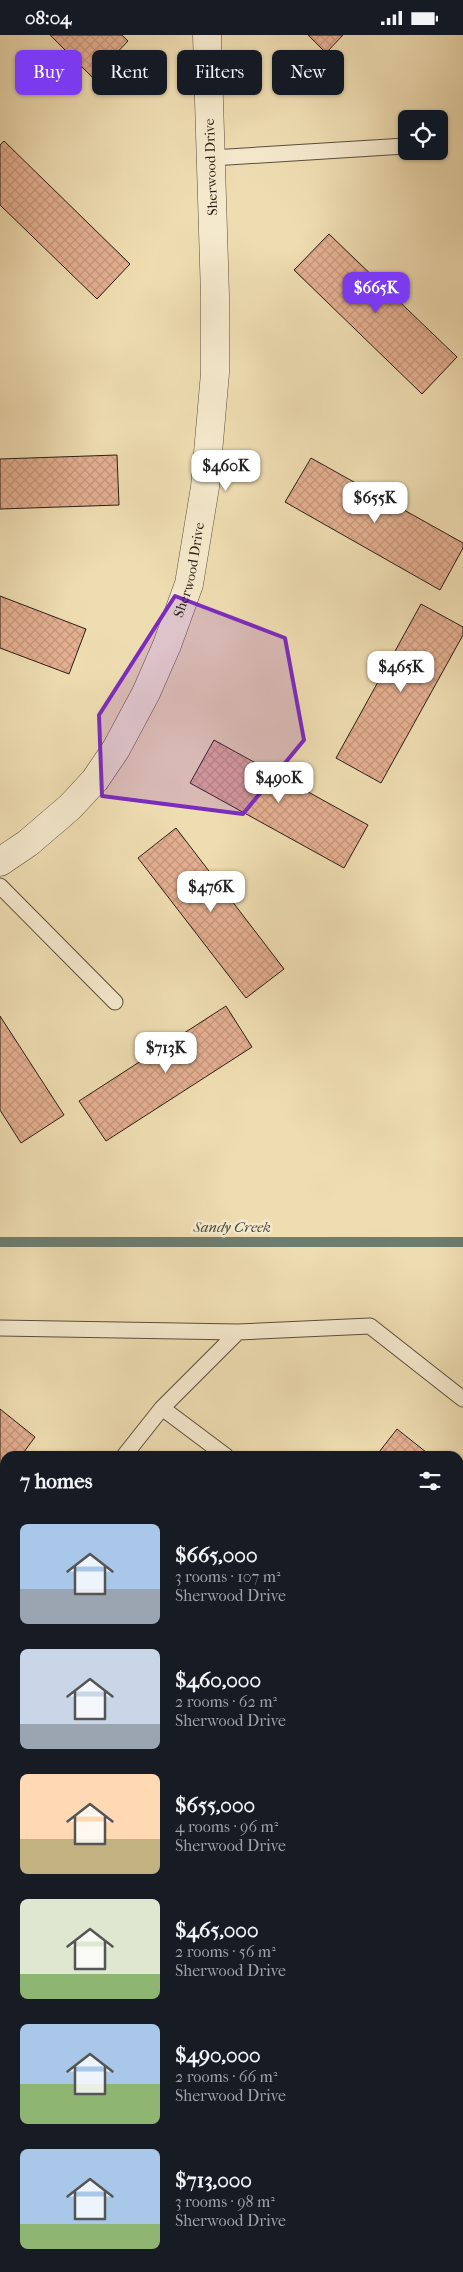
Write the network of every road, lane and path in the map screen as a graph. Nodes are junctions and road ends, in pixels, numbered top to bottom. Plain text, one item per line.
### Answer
1 (207, 35) edge
2 (398, 146) edge
3 (212, 157) junction
4 (0, 862) edge
5 (0, 886) edge
6 (115, 1002) dead end
7 (0, 1328) edge
8 (238, 1331) junction
9 (463, 1399) edge
10 (162, 1408) junction
11 (128, 1451) edge
12 (219, 1451) edge

1 - 3 street, Sherwood Drive
2 - 3 lane
3 - 4 street, Sherwood Drive
5 - 6 lane
7 - 8 lane
8 - 9 lane
8 - 10 lane
10 - 11 lane
10 - 12 lane

